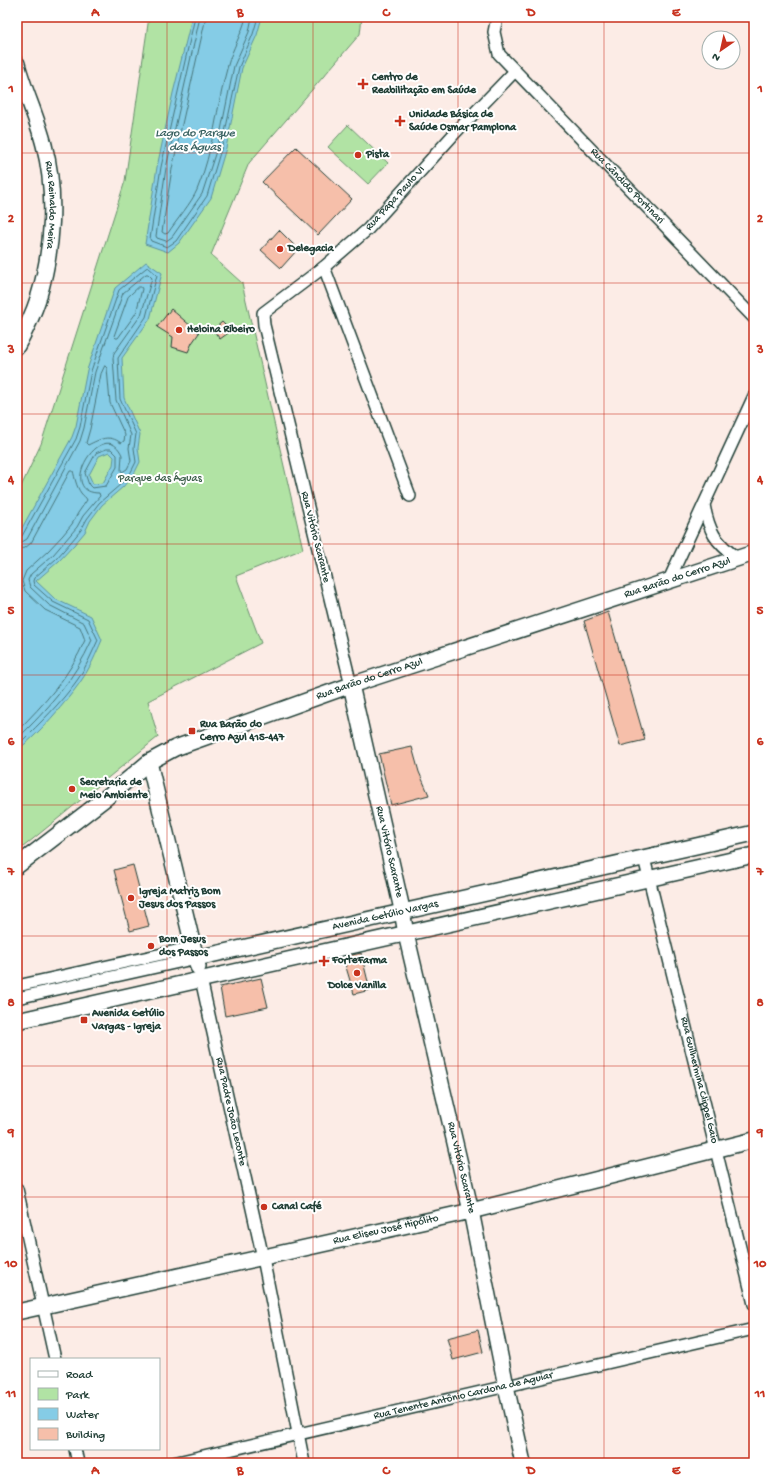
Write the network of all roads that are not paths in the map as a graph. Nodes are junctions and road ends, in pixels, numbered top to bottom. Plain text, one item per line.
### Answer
1 (497, 17) edge
2 (17, 67) edge
3 (515, 71) junction
4 (324, 267) junction
5 (263, 313) joint
6 (754, 318) edge
7 (17, 346) edge
8 (754, 396) edge
9 (410, 496) dead end
10 (704, 505) junction
11 (754, 541) edge
12 (754, 553) edge
13 (737, 558) junction
14 (669, 580) junction
15 (351, 685) junction
16 (149, 762) junction
17 (754, 833) edge
18 (754, 855) edge
19 (644, 858) junction
20 (17, 866) edge
21 (649, 879) junction
22 (402, 912) junction
23 (406, 934) junction
24 (195, 953) junction
25 (201, 979) junction
26 (17, 986) edge
27 (17, 998) edge
28 (17, 1021) edge
29 (754, 1140) edge
30 (716, 1149) junction
31 (17, 1189) edge
32 (471, 1211) junction
33 (263, 1258) junction
34 (754, 1304) edge
35 (43, 1306) junction
36 (17, 1312) edge
37 (754, 1329) edge
38 (55, 1358) edge
39 (506, 1386) junction
40 (298, 1434) junction
41 (75, 1450) edge
42 (78, 1463) edge
43 (173, 1463) edge
44 (304, 1463) edge
45 (523, 1463) edge

1 - 3 street, Rua Cândido Portinari
2 - 7 main road, Rua Reinaldo Meira
3 - 4 street, Rua Papa Paulo VI
3 - 6 street, Rua Cândido Portinari
4 - 5 street, Rua Papa Paulo VI
4 - 9 street
5 - 15 street, Rua Vitório Scarante
8 - 10 street
10 - 13 street
10 - 14 street
11 - 13 main road
12 - 13 main road, Rua Barão do Cerro Azul
13 - 14 main road, Rua Barão do Cerro Azul
14 - 15 main road, Rua Barão do Cerro Azul
15 - 16 main road, Rua Barão do Cerro Azul
15 - 22 main road, Rua Vitório Scarante
16 - 20 main road, Rua Barão do Cerro Azul
16 - 24 main road, Rua Padre João Leconte
17 - 19 main road, Avenida Getúlio Vargas
18 - 21 main road, Avenida Getúlio Vargas
19 - 21 street, Rua Guilhermina Clippel Gaio
19 - 22 main road, Avenida Getúlio Vargas
21 - 23 main road, Avenida Getúlio Vargas
21 - 30 street, Rua Guilhermina Clippel Gaio
22 - 23 main road, Rua Vitório Scarante
22 - 24 main road, Avenida Getúlio Vargas
23 - 25 main road, Avenida Getúlio Vargas
23 - 32 main road, Rua Vitório Scarante
24 - 25 main road, Rua Padre João Leconte
24 - 26 street, Avenida Getúlio Vargas
24 - 27 street, Avenida Getúlio Vargas
25 - 28 main road, Avenida Getúlio Vargas
25 - 33 street, Rua Padre João Leconte
29 - 30 main road, Rua Eliseu José Hipólito
30 - 32 main road, Rua Eliseu José Hipólito
30 - 34 street, Rua Guilhermina Clippel Gaio
31 - 35 street
32 - 33 main road, Rua Eliseu José Hipólito
32 - 39 main road, Rua Vitório Scarante
33 - 35 main road, Rua Eliseu José Hipólito
33 - 40 street, Rua Padre João Leconte
35 - 36 main road, Rua Eliseu José Hipólito
35 - 38 street
37 - 39 street, Rua Tenente Antônio Cardona de Aguiar
39 - 40 street, Rua Tenente Antônio Cardona de Aguiar
39 - 45 main road, Rua Vitório Scarante
40 - 43 street, Rua Tenente Antônio Cardona de Aguiar
40 - 44 street, Rua Padre João Leconte
41 - 42 street

